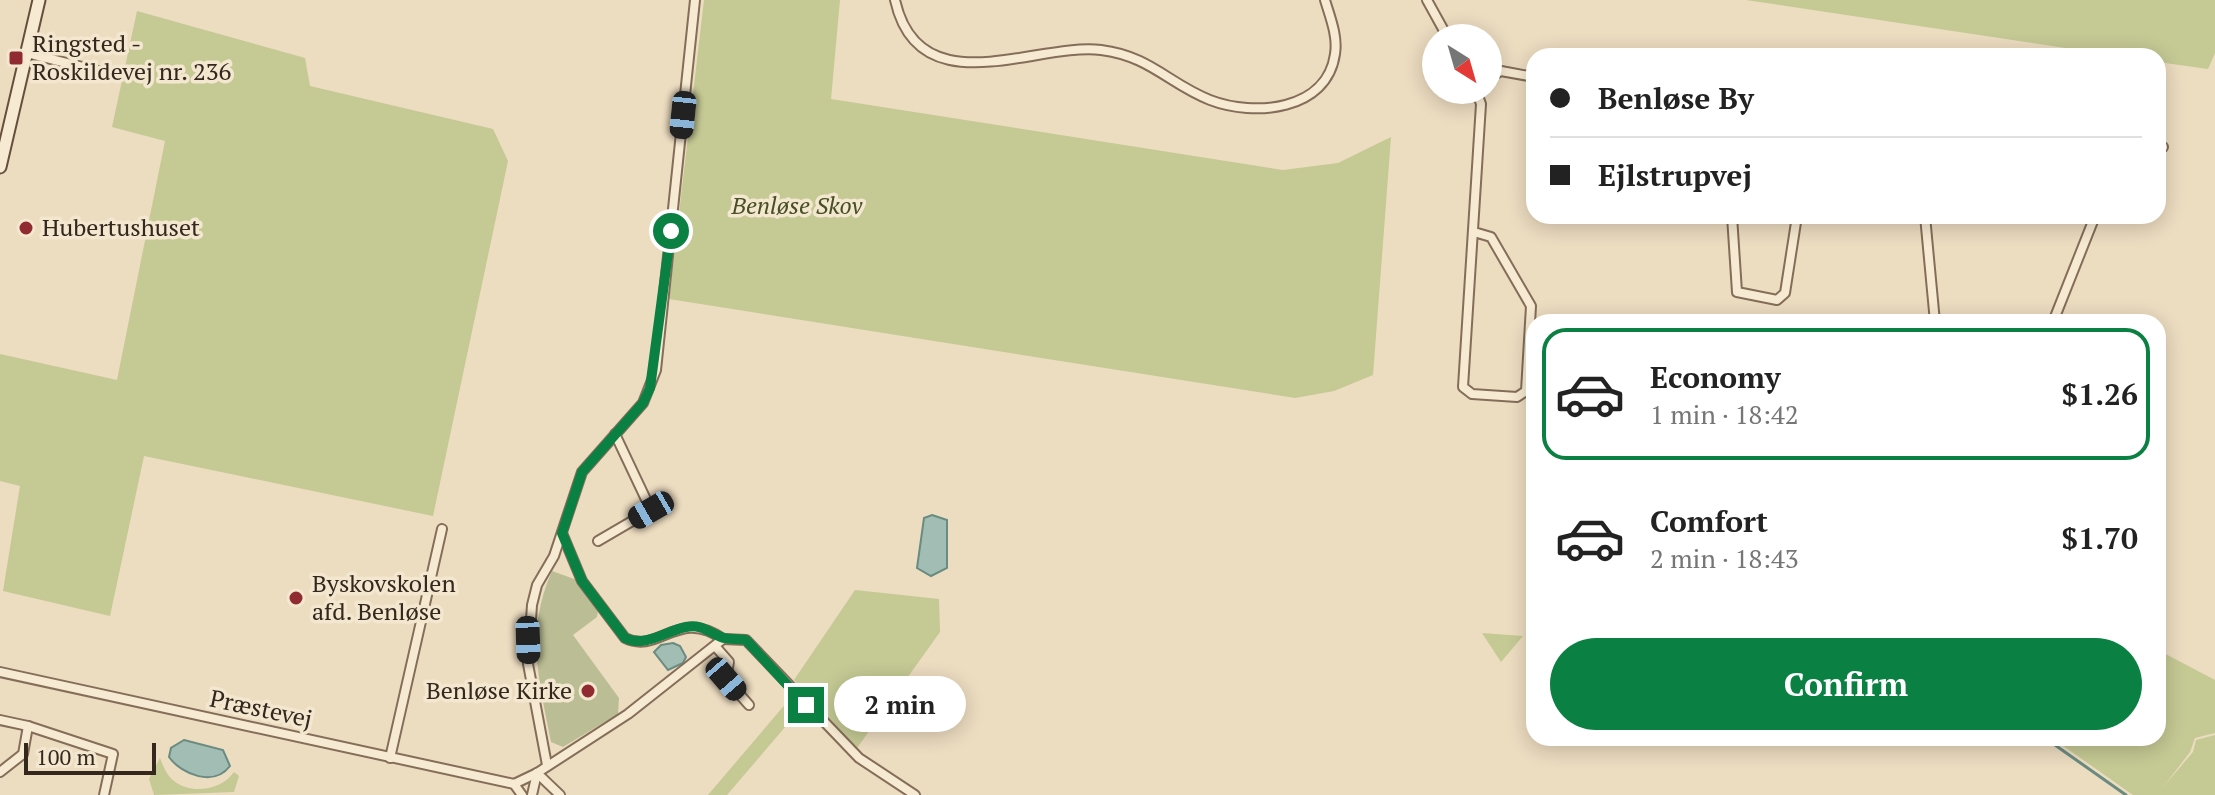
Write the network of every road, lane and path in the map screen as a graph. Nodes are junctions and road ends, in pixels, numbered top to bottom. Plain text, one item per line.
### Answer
1 (39, 0) edge
2 (695, 0) edge
3 (895, 0) edge
4 (1325, 0) edge
5 (1427, 0) edge
6 (1440, 24) edge
7 (27, 53) junction
8 (1502, 71) edge
9 (114, 75) dead end
10 (1526, 76) edge
11 (1481, 104) edge
12 (0, 167) edge
13 (1733, 224) edge
14 (1796, 224) edge
15 (1926, 224) edge
16 (2092, 224) edge
17 (1474, 232) junction
18 (1531, 314) edge
19 (1934, 314) edge
20 (2056, 314) edge
21 (1526, 391) edge
22 (615, 434) junction
23 (442, 529) dead end
24 (562, 533) junction
25 (598, 541) dead end
26 (554, 556) junction
27 (569, 556) junction
28 (723, 639) junction
29 (715, 646) junction
30 (0, 672) edge
31 (749, 705) dead end
32 (0, 720) edge
33 (28, 726) junction
34 (390, 758) junction
35 (547, 765) junction
36 (0, 772) edge
37 (537, 773) junction
38 (514, 784) junction
39 (104, 795) edge
40 (522, 795) edge
41 (532, 795) edge
42 (560, 795) edge
43 (915, 795) edge

1 - 7 street
2 - 22 street
3 - 4 street
5 - 6 street
7 - 9 street
7 - 12 street
8 - 10 street
11 - 17 street
13 - 14 street
15 - 19 street
16 - 20 street
17 - 18 street
17 - 21 street
22 - 24 street
22 - 25 street
23 - 34 street
24 - 26 street
24 - 27 street
26 - 27 street
26 - 35 street
27 - 28 street
28 - 29 street
28 - 43 street
29 - 31 street
29 - 35 street
30 - 34 street, Præstevej
32 - 33 street
33 - 36 street
33 - 39 street
34 - 38 street, Præstevej
35 - 37 street
37 - 38 street
37 - 41 street
37 - 42 street
38 - 40 street

